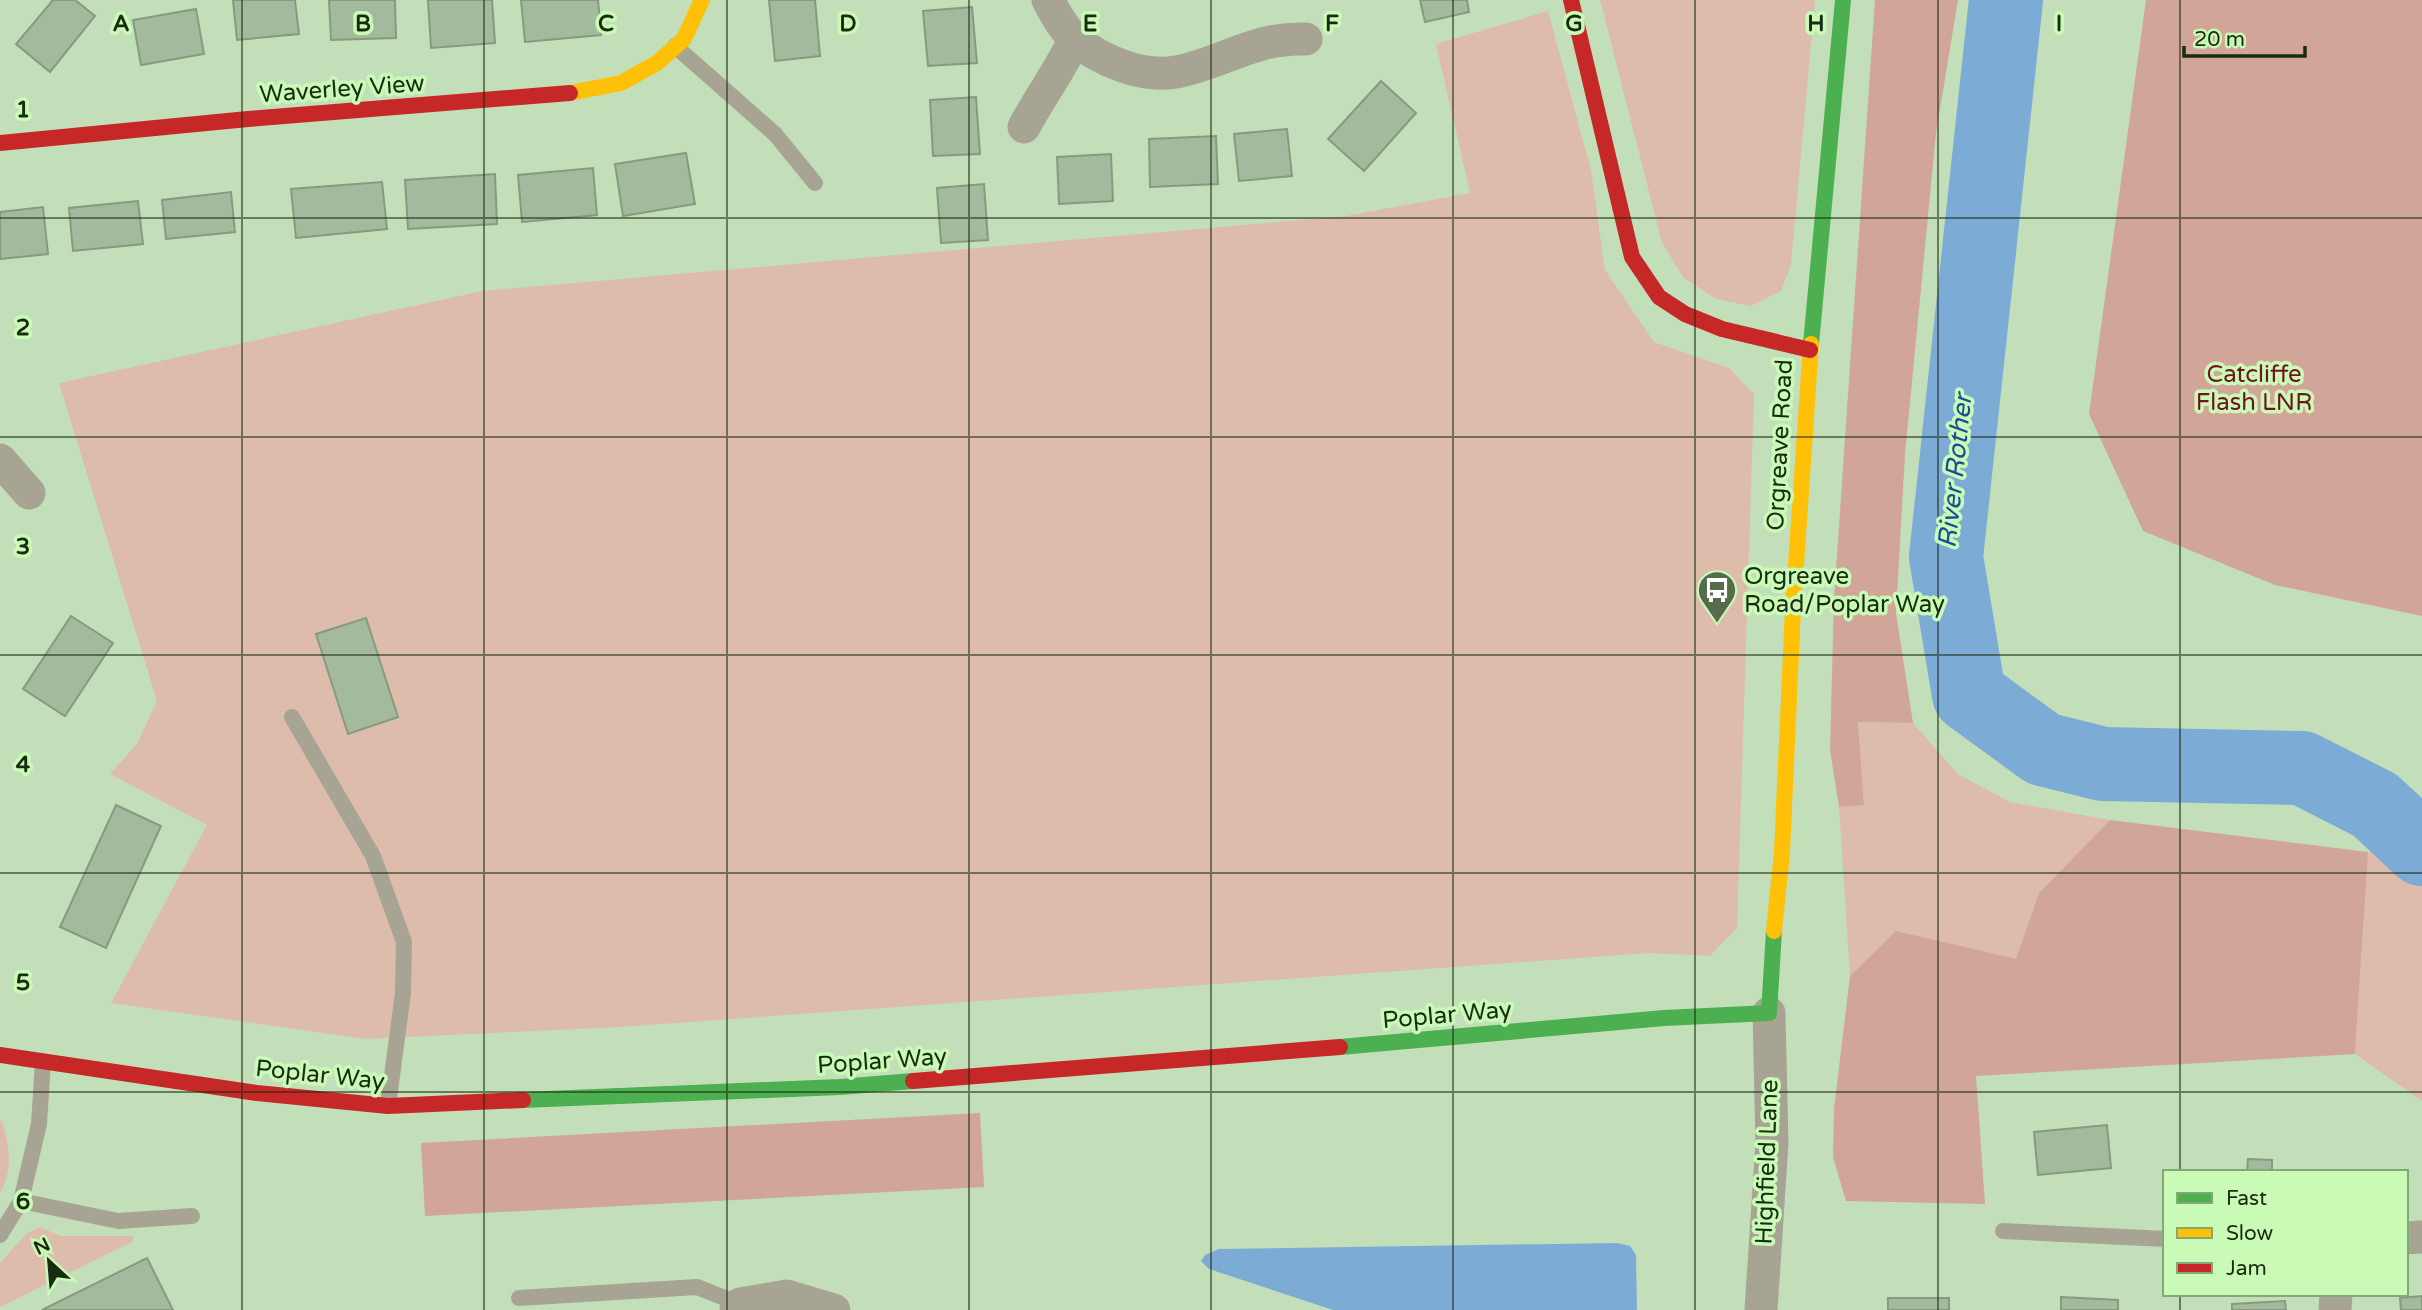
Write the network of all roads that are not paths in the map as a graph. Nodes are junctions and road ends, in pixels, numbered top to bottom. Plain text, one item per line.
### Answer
1 (702, 0) edge
2 (1048, 0) edge
3 (1571, 0) edge
4 (1843, 0) edge
5 (1074, 39) junction
6 (1306, 39) dead end
7 (675, 46) junction
8 (1024, 127) dead end
9 (0, 143) edge
10 (815, 183) dead end
11 (1810, 350) junction
12 (0, 460) edge
13 (29, 493) dead end
14 (292, 717) dead end
15 (1769, 1013) junction
16 (0, 1055) edge
17 (43, 1062) junction
18 (387, 1106) junction
19 (21, 1201) junction
20 (192, 1216) dead end
21 (2003, 1231) dead end
22 (0, 1235) edge
23 (2163, 1239) edge
24 (519, 1298) dead end
25 (738, 1307) edge
26 (834, 1310) edge
27 (1762, 1310) edge

1 - 7 main road, Waverley View
2 - 5 street
3 - 11 main road, Orgreave Road
4 - 11 main road
5 - 6 street
5 - 8 street
7 - 9 main road, Waverley View
7 - 10 lane
11 - 15 main road, Orgreave Road
12 - 13 street
14 - 18 lane
15 - 18 main road, Poplar Way
15 - 27 street, Highfield Lane
16 - 17 main road, Poplar Way
17 - 18 main road, Poplar Way
17 - 19 lane
19 - 20 lane
19 - 22 lane
21 - 23 lane
24 - 25 lane
25 - 26 street

